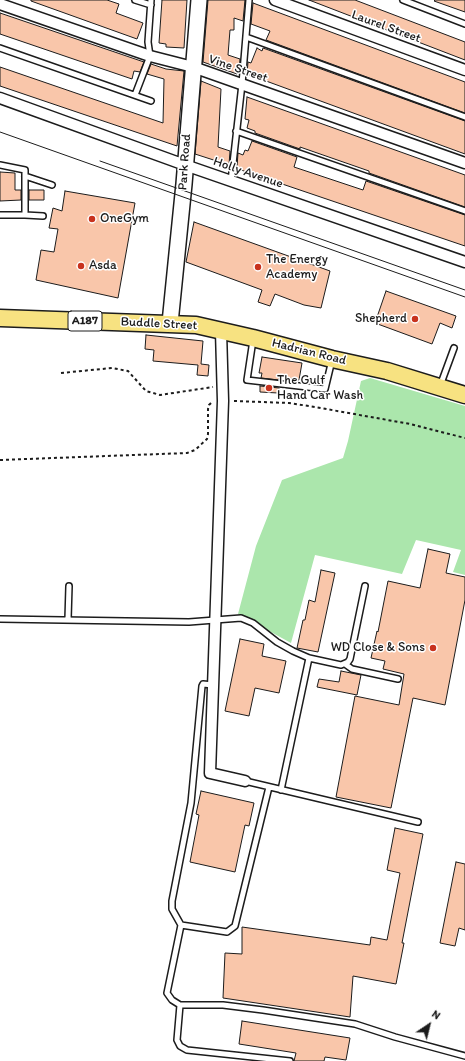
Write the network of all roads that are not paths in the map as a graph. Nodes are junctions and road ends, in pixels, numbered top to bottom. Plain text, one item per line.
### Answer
1 (135, 0) edge
2 (199, 0) edge
3 (249, 0) edge
4 (275, 0) edge
5 (403, 0) edge
6 (151, 3) edge
7 (0, 4) edge
8 (465, 24) edge
9 (246, 37) junction
10 (0, 48) edge
11 (150, 56) junction
12 (193, 67) junction
13 (465, 70) edge
14 (242, 84) junction
15 (135, 95) junction
16 (0, 98) edge
17 (151, 101) dead end
18 (465, 117) edge
19 (236, 131) junction
20 (465, 163) edge
21 (0, 165) edge
22 (185, 165) junction
23 (25, 176) junction
24 (231, 181) junction
25 (52, 184) dead end
26 (465, 211) edge
27 (0, 215) edge
28 (26, 215) junction
29 (43, 216) dead end
30 (465, 262) edge
31 (0, 318) edge
32 (170, 323) junction
33 (221, 331) junction
34 (253, 338) junction
35 (454, 348) dead end
36 (332, 359) junction
37 (440, 387) junction
38 (465, 395) edge
39 (68, 586) dead end
40 (365, 586) dead end
41 (0, 619) edge
42 (68, 619) junction
43 (215, 619) junction
44 (308, 658) junction
45 (345, 664) junction
46 (398, 678) dead end
47 (213, 684) junction
48 (245, 782) joint
49 (269, 787) junction
50 (281, 790) junction
51 (418, 822) dead end
52 (181, 925) junction
53 (180, 1005) junction
54 (465, 1056) edge
55 (290, 1061) edge

1 - 6 lane
2 - 12 street, Park Road
3 - 9 lane
4 - 13 street, Laurel Street
5 - 8 lane
6 - 11 lane
7 - 11 street, Vine Street
9 - 14 lane
9 - 18 lane
10 - 15 lane
11 - 12 street, Vine Street
11 - 15 lane
12 - 14 street, Vine Street
12 - 22 street, Park Road
14 - 19 lane
14 - 20 street, Vine Street
15 - 17 lane
16 - 22 street, Holly Avenue
19 - 24 lane
19 - 26 lane
21 - 23 lane
22 - 24 street, Holly Avenue
22 - 32 street, Park Road
23 - 25 lane
23 - 28 lane
24 - 30 street, Holly Avenue
27 - 28 lane
28 - 29 lane
31 - 32 main road, Buddle Street / A187
32 - 33 main road, Buddle Street / A187
33 - 34 main road, Hadrian Road / A187
33 - 43 street
34 - 36 main road, Hadrian Road / A187
34 - 36 lane
35 - 37 lane
36 - 37 main road, Hadrian Road / A187
37 - 38 main road, Hadrian Road / A187
39 - 42 lane
40 - 45 lane
41 - 42 lane
42 - 43 lane
43 - 44 lane
43 - 47 street
44 - 45 lane
44 - 50 lane
45 - 46 lane
47 - 48 street
47 - 52 lane
48 - 49 lane
49 - 50 lane
49 - 52 lane
50 - 51 lane
52 - 53 lane
53 - 54 lane
53 - 55 lane

